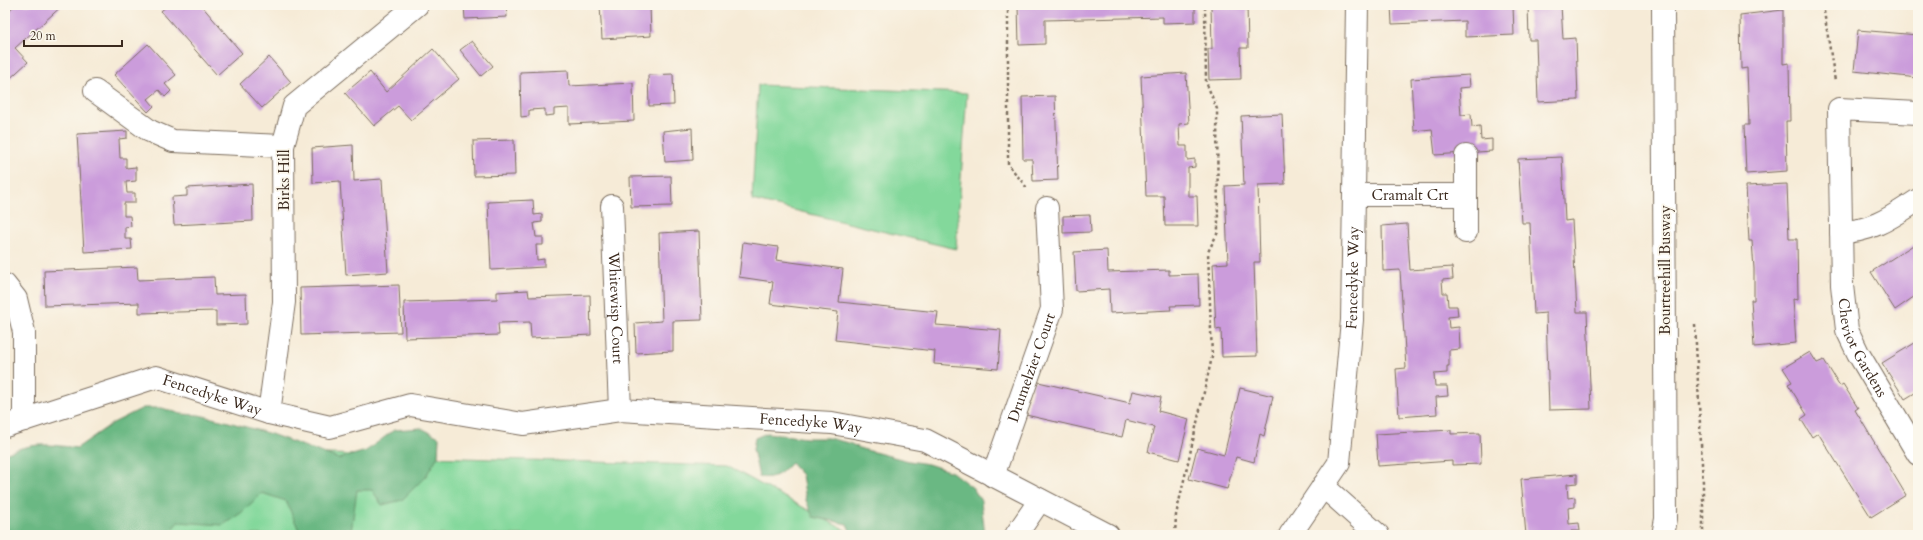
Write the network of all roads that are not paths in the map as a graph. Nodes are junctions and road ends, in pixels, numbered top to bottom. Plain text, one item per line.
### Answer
1 (417, 5) edge
2 (1357, 5) edge
3 (1663, 5) edge
4 (95, 91) dead end
5 (1918, 113) edge
6 (283, 146) junction
7 (1466, 156) dead end
8 (1354, 195) junction
9 (1466, 195) junction
10 (1918, 200) edge
11 (612, 206) dead end
12 (1047, 208) road end
13 (1466, 232) dead end
14 (1841, 232) junction
15 (5, 285) edge
16 (620, 410) junction
17 (269, 413) junction
18 (14, 423) edge
19 (1918, 454) edge
20 (993, 476) junction
21 (1323, 486) junction
22 (1040, 500) junction
23 (1016, 535) edge
24 (1108, 535) edge
25 (1290, 535) edge
26 (1378, 535) edge
27 (1663, 535) edge

1 - 6 street, Birks Hill
2 - 8 street, Fencedyke Way
3 - 27 street, Bourtreehill Busway
4 - 6 street
5 - 14 street, Cheviot Gardens
6 - 17 street, Birks Hill
7 - 9 street
8 - 9 street, Cramalt Crt
8 - 21 street, Fencedyke Way
9 - 13 street
10 - 14 street
11 - 16 street, Whitewisp Court
12 - 20 street, Drumelzier Court
14 - 19 street, Cheviot Gardens
15 - 18 street
16 - 17 street, Fencedyke Way
16 - 20 street, Fencedyke Way
17 - 18 street, Fencedyke Way
20 - 22 street, Fencedyke Way
21 - 25 street, Fencedyke Way
21 - 26 street
22 - 23 street
22 - 24 street, Fencedyke Way

